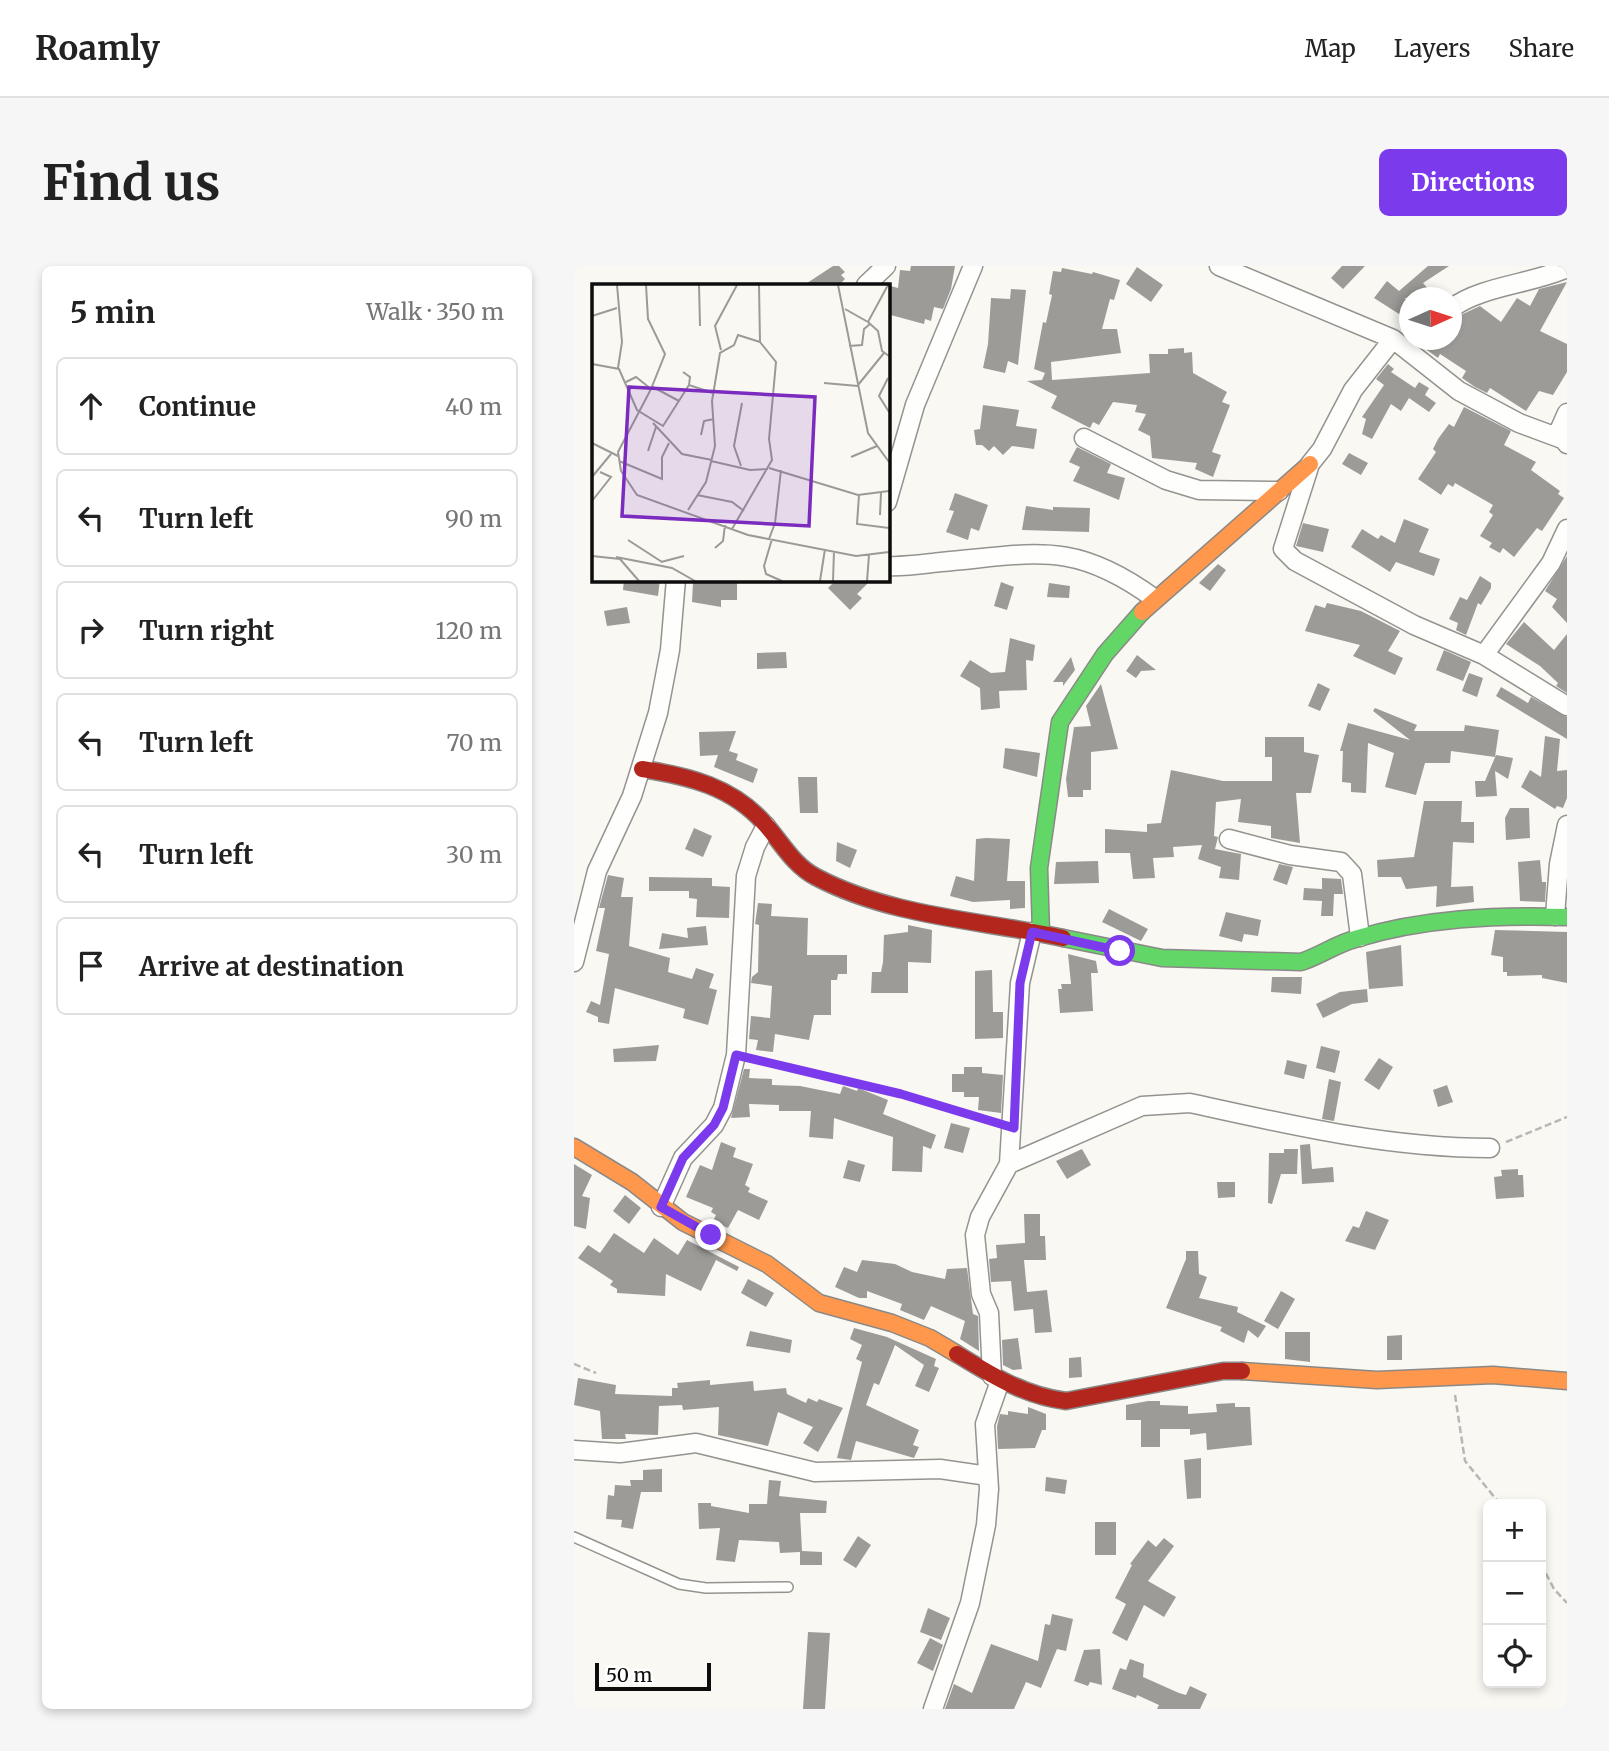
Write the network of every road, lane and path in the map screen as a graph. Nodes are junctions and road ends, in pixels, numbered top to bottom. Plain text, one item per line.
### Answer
1 (886, 266) edge
2 (973, 266) edge
3 (1219, 266) edge
4 (1567, 268) edge
5 (867, 284) edge
6 (1462, 302) edge
7 (1399, 336) edge
8 (1399, 339) edge
9 (1415, 350) edge
10 (1567, 414) edge
11 (1084, 438) dead end
12 (1564, 441) edge
13 (1310, 464) junction
14 (1279, 491) junction
15 (889, 495) edge
16 (1567, 528) edge
17 (889, 566) edge
18 (676, 581) edge
19 (1155, 599) junction
20 (1484, 655) junction
21 (1567, 706) edge
22 (642, 769) junction
23 (766, 825) junction
24 (1567, 825) edge
25 (1229, 839) dead end
26 (1561, 916) edge
27 (1036, 932) junction
28 (1360, 937) junction
29 (574, 962) edge
30 (736, 1055) junction
31 (1567, 1117) edge
32 (1014, 1128) junction
33 (574, 1147) edge
34 (1490, 1148) joint
35 (1009, 1164) junction
36 (661, 1207) junction
37 (574, 1364) edge
38 (596, 1373) dead end
39 (1454, 1375) junction
40 (996, 1378) junction
41 (1567, 1381) edge
42 (574, 1450) edge
43 (988, 1476) junction
44 (1496, 1499) edge
45 (574, 1537) edge
46 (1546, 1573) edge
47 (788, 1587) dead end
48 (1567, 1603) edge
49 (933, 1709) edge

1 - 5 street
2 - 15 street
3 - 7 street
4 - 6 street
8 - 13 street
9 - 12 street
10 - 12 street
11 - 14 street
13 - 14 street
13 - 20 street
14 - 19 street
16 - 20 street
17 - 19 street
18 - 22 street
19 - 27 street
20 - 21 street
22 - 23 street
22 - 29 street
23 - 27 street
23 - 30 street
24 - 26 street
25 - 28 street
26 - 28 street
27 - 28 street
27 - 32 street
30 - 32 path
30 - 36 street
31 - 34 path
32 - 35 street
33 - 36 street
34 - 35 street
35 - 40 street
36 - 40 street
37 - 38 path
39 - 40 street
39 - 41 street
39 - 44 path
40 - 43 street
42 - 43 street
43 - 49 street
45 - 47 lane
46 - 48 path

